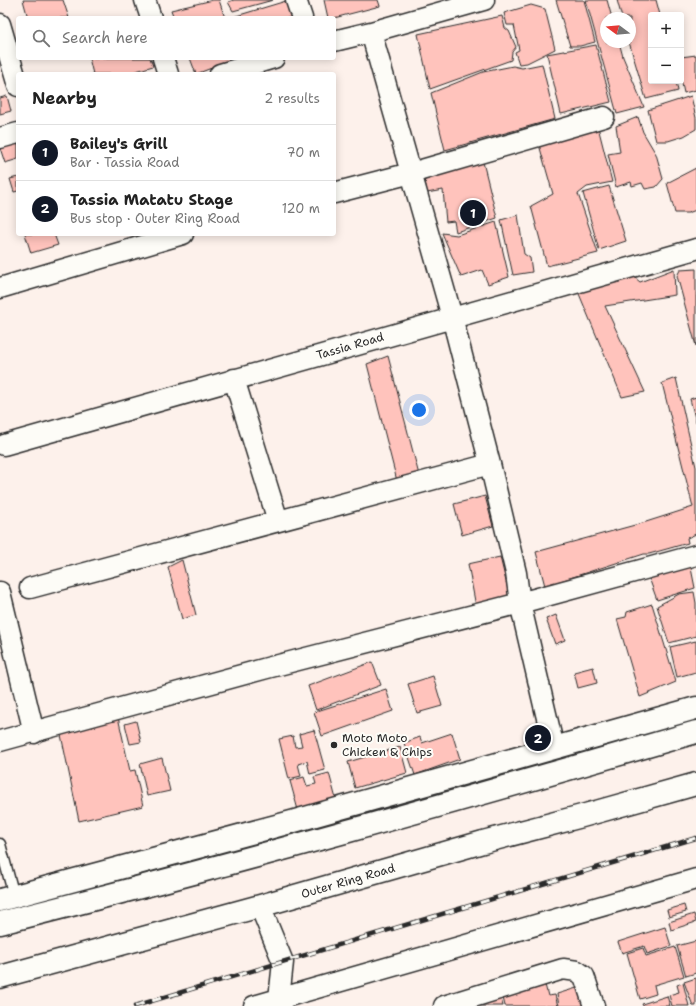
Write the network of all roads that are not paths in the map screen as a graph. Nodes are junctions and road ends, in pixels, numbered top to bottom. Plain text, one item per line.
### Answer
1 (145, 0) edge
2 (296, 0) edge
3 (484, 0) edge
4 (150, 16) edge
5 (301, 16) edge
6 (0, 24) edge
7 (371, 32) junction
8 (336, 41) edge
9 (164, 60) edge
10 (267, 60) edge
11 (167, 72) edge
12 (227, 72) edge
13 (16, 79) edge
14 (604, 117) dead end
15 (16, 134) edge
16 (0, 138) edge
17 (411, 173) junction
18 (336, 192) edge
19 (176, 236) edge
20 (696, 248) edge
21 (0, 288) edge
22 (452, 317) junction
23 (234, 379) junction
24 (4, 445) dead end
25 (490, 464) junction
26 (278, 521) junction
27 (696, 555) edge
28 (30, 588) dead end
29 (0, 594) edge
30 (520, 603) junction
31 (696, 708) edge
32 (696, 732) edge
33 (34, 733) junction
34 (0, 741) edge
35 (554, 748) junction
36 (696, 784) edge
37 (0, 844) edge
38 (696, 879) edge
39 (7, 898) edge
40 (260, 906) junction
41 (0, 923) edge
42 (0, 977) edge
43 (280, 1003) edge
44 (254, 1006) edge
45 (444, 1006) edge
46 (594, 1006) edge

1 - 4 street
2 - 5 street
3 - 7 street
6 - 13 street
7 - 8 street
7 - 17 street
9 - 11 street
10 - 12 street
14 - 17 street
15 - 16 street
17 - 18 street
17 - 22 street
19 - 21 street
20 - 22 street, Tassia Road
22 - 23 street, Tassia Road
22 - 25 street
23 - 24 street, Tassia Road
23 - 26 street
25 - 26 street
25 - 30 street
26 - 28 street
27 - 30 street
29 - 33 street
30 - 33 street
30 - 35 street
31 - 35 main road
32 - 41 main road
33 - 34 street
35 - 39 main road
36 - 40 main road, Outer Ring Road
37 - 39 lane
38 - 43 street
40 - 42 main road, Outer Ring Road
40 - 43 street
43 - 44 street
45 - 46 street

